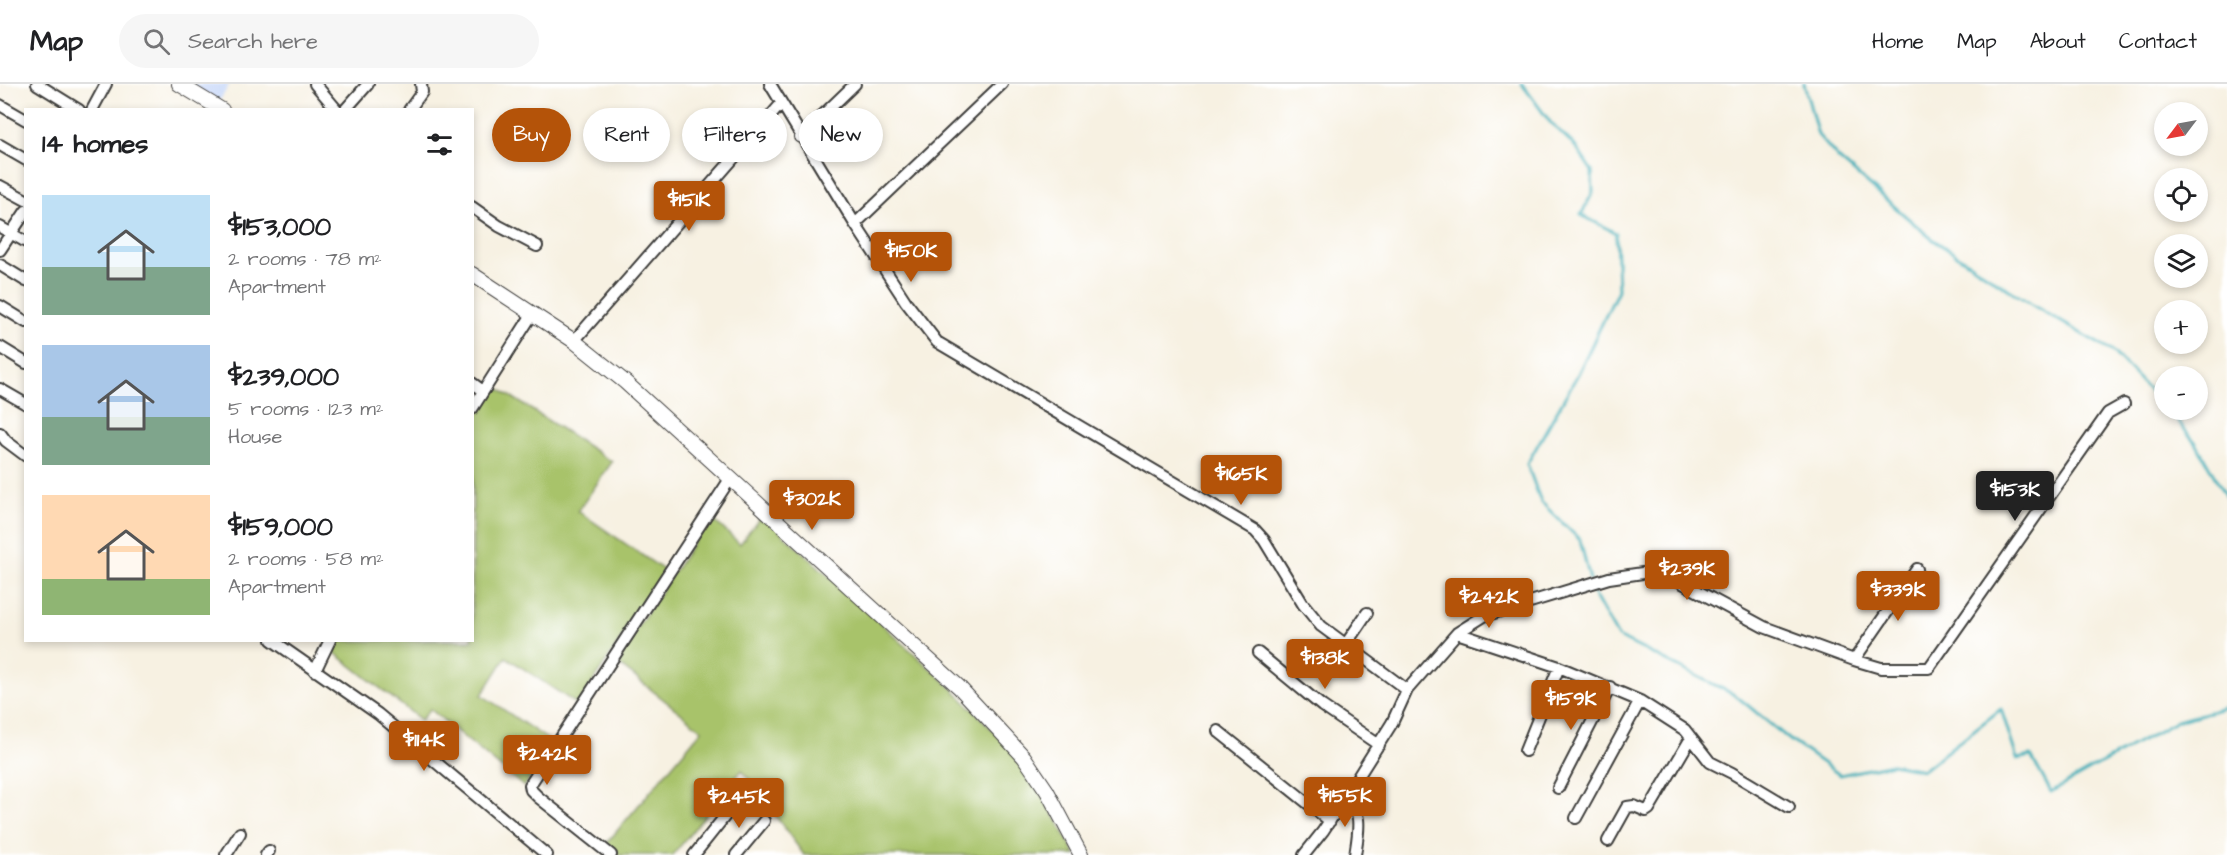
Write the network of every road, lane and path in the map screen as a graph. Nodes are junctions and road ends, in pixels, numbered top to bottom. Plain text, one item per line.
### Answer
1 (37, 84) edge
2 (106, 84) edge
3 (178, 84) edge
4 (315, 84) edge
5 (368, 84) edge
6 (421, 84) edge
7 (770, 84) edge
8 (855, 84) edge
9 (1002, 84) edge
10 (781, 104) junction
11 (0, 105) edge
12 (76, 108) edge
13 (93, 108) edge
14 (219, 108) edge
15 (335, 108) edge
16 (347, 108) edge
17 (410, 108) edge
18 (830, 108) edge
19 (24, 119) edge
20 (799, 134) edge
21 (0, 145) edge
22 (24, 159) edge
23 (816, 162) edge
24 (0, 186) edge
25 (24, 199) edge
26 (474, 208) edge
27 (24, 214) edge
28 (855, 224) junction
29 (0, 227) edge
30 (11, 234) junction
31 (24, 241) edge
32 (537, 246) dead end
33 (0, 250) edge
34 (0, 266) edge
35 (474, 274) edge
36 (24, 280) edge
37 (0, 306) edge
38 (534, 313) junction
39 (24, 321) edge
40 (574, 341) junction
41 (0, 347) edge
42 (24, 362) edge
43 (474, 384) edge
44 (0, 388) edge
45 (483, 391) junction
46 (24, 404) edge
47 (2124, 404) dead end
48 (474, 406) edge
49 (0, 433) edge
50 (24, 454) edge
51 (730, 479) junction
52 (1917, 569) dead end
53 (1368, 613) dead end
54 (1457, 633) junction
55 (275, 642) edge
56 (329, 642) edge
57 (1346, 644) junction
58 (1258, 653) dead end
59 (1854, 660) junction
60 (1559, 667) junction
61 (315, 671) junction
62 (1610, 687) junction
63 (1407, 690) junction
64 (1640, 701) junction
65 (1218, 731) dead end
66 (1691, 738) junction
67 (1378, 745) junction
68 (1525, 751) dead end
69 (1558, 788) dead end
70 (1347, 796) junction
71 (737, 801) dead end
72 (1789, 807) dead end
73 (1576, 818) dead end
74 (764, 821) dead end
75 (1330, 821) junction
76 (240, 833) dead end
77 (1608, 841) dead end
78 (226, 855) edge
79 (548, 855) edge
80 (611, 855) edge
81 (694, 855) edge
82 (736, 855) edge
83 (1081, 855) edge
84 (1304, 855) edge
85 (1355, 855) edge

1 - 12 street
2 - 13 street
3 - 14 street
4 - 15 street
5 - 16 street
6 - 17 street
7 - 10 street
8 - 18 street
9 - 28 street
10 - 20 street
10 - 40 street
11 - 19 street
21 - 22 street
23 - 28 street
24 - 25 street
26 - 32 street
27 - 30 street
28 - 57 street
29 - 30 street
30 - 31 street
30 - 33 street
34 - 36 street
35 - 38 street
37 - 39 street
38 - 40 street
38 - 45 street
40 - 51 street
41 - 42 street
43 - 45 street
44 - 46 street
45 - 48 street
47 - 59 street
49 - 50 street
51 - 80 street
51 - 83 street
52 - 59 street
53 - 57 street
54 - 59 street
54 - 60 street
54 - 63 street
55 - 61 street
56 - 61 street
57 - 63 street
58 - 67 street
60 - 62 street
60 - 68 street
61 - 79 street
62 - 64 street
62 - 69 street
63 - 67 street
64 - 66 street
64 - 73 street
65 - 75 street
66 - 72 street
66 - 77 street
67 - 70 street
70 - 75 street
70 - 85 street
71 - 81 street
74 - 82 street
75 - 84 street
76 - 78 street

